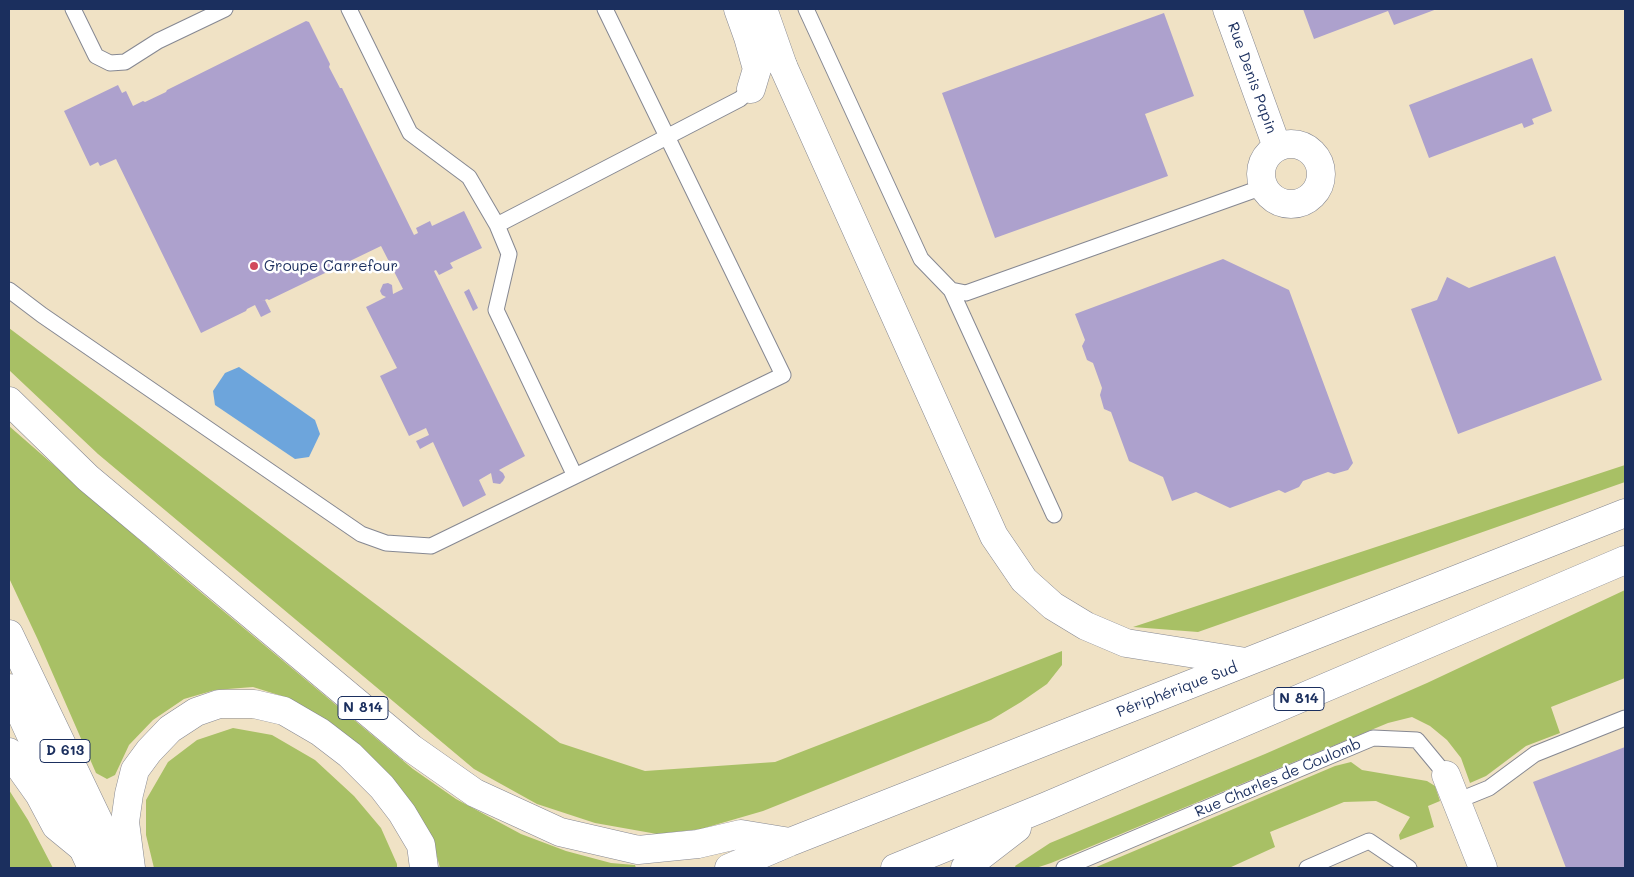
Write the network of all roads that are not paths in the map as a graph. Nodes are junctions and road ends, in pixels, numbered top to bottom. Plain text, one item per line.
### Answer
1 (73, 9) edge
2 (225, 9) edge
3 (349, 9) edge
4 (605, 9) edge
5 (738, 9) edge
6 (763, 9) edge
7 (806, 9) edge
8 (1227, 9) edge
9 (751, 89) joint
10 (667, 136) junction
11 (1277, 147) junction
12 (1263, 186) junction
13 (497, 225) junction
14 (9, 290) edge
15 (951, 290) junction
16 (9, 401) edge
17 (575, 476) junction
18 (1625, 513) edge
19 (1054, 516) dead end
20 (1625, 560) edge
21 (9, 634) edge
22 (1248, 662) junction
23 (9, 688) edge
24 (1625, 718) edge
25 (9, 752) edge
26 (1446, 774) joint
27 (1457, 801) junction
28 (1046, 806) junction
29 (790, 842) junction
30 (88, 859) edge
31 (121, 868) edge
32 (130, 868) edge
33 (424, 868) edge
34 (729, 868) edge
35 (895, 868) edge
36 (965, 868) edge
37 (1064, 868) edge
38 (1307, 868) edge
39 (1409, 868) edge
40 (1483, 868) edge

1 - 2 lane
3 - 13 lane
4 - 10 lane
5 - 9 main road
6 - 22 main road
7 - 15 lane
8 - 11 main road, Rue Denis Papin
9 - 10 lane
10 - 13 lane
10 - 17 lane
11 - 12 main road, Rue Denis Papin
11 - 12 main road, Rue Denis Papin
12 - 15 lane
13 - 17 lane
14 - 17 lane
15 - 19 lane
16 - 29 main road, N 814
18 - 22 main road, Périphérique Sud
20 - 28 main road, N 814
21 - 31 main road, D 613
22 - 29 main road, Périphérique Sud
23 - 30 main road, D 613
24 - 27 lane
25 - 30 main road
26 - 27 main road, Rue Charles de Coulomb
26 - 37 lane, Rue Charles de Coulomb
27 - 40 main road, Rue Charles de Coulomb
28 - 35 main road, N 814
28 - 36 main road, N 814
29 - 34 main road, Périphérique Sud
32 - 33 main road, N 814
38 - 39 lane

